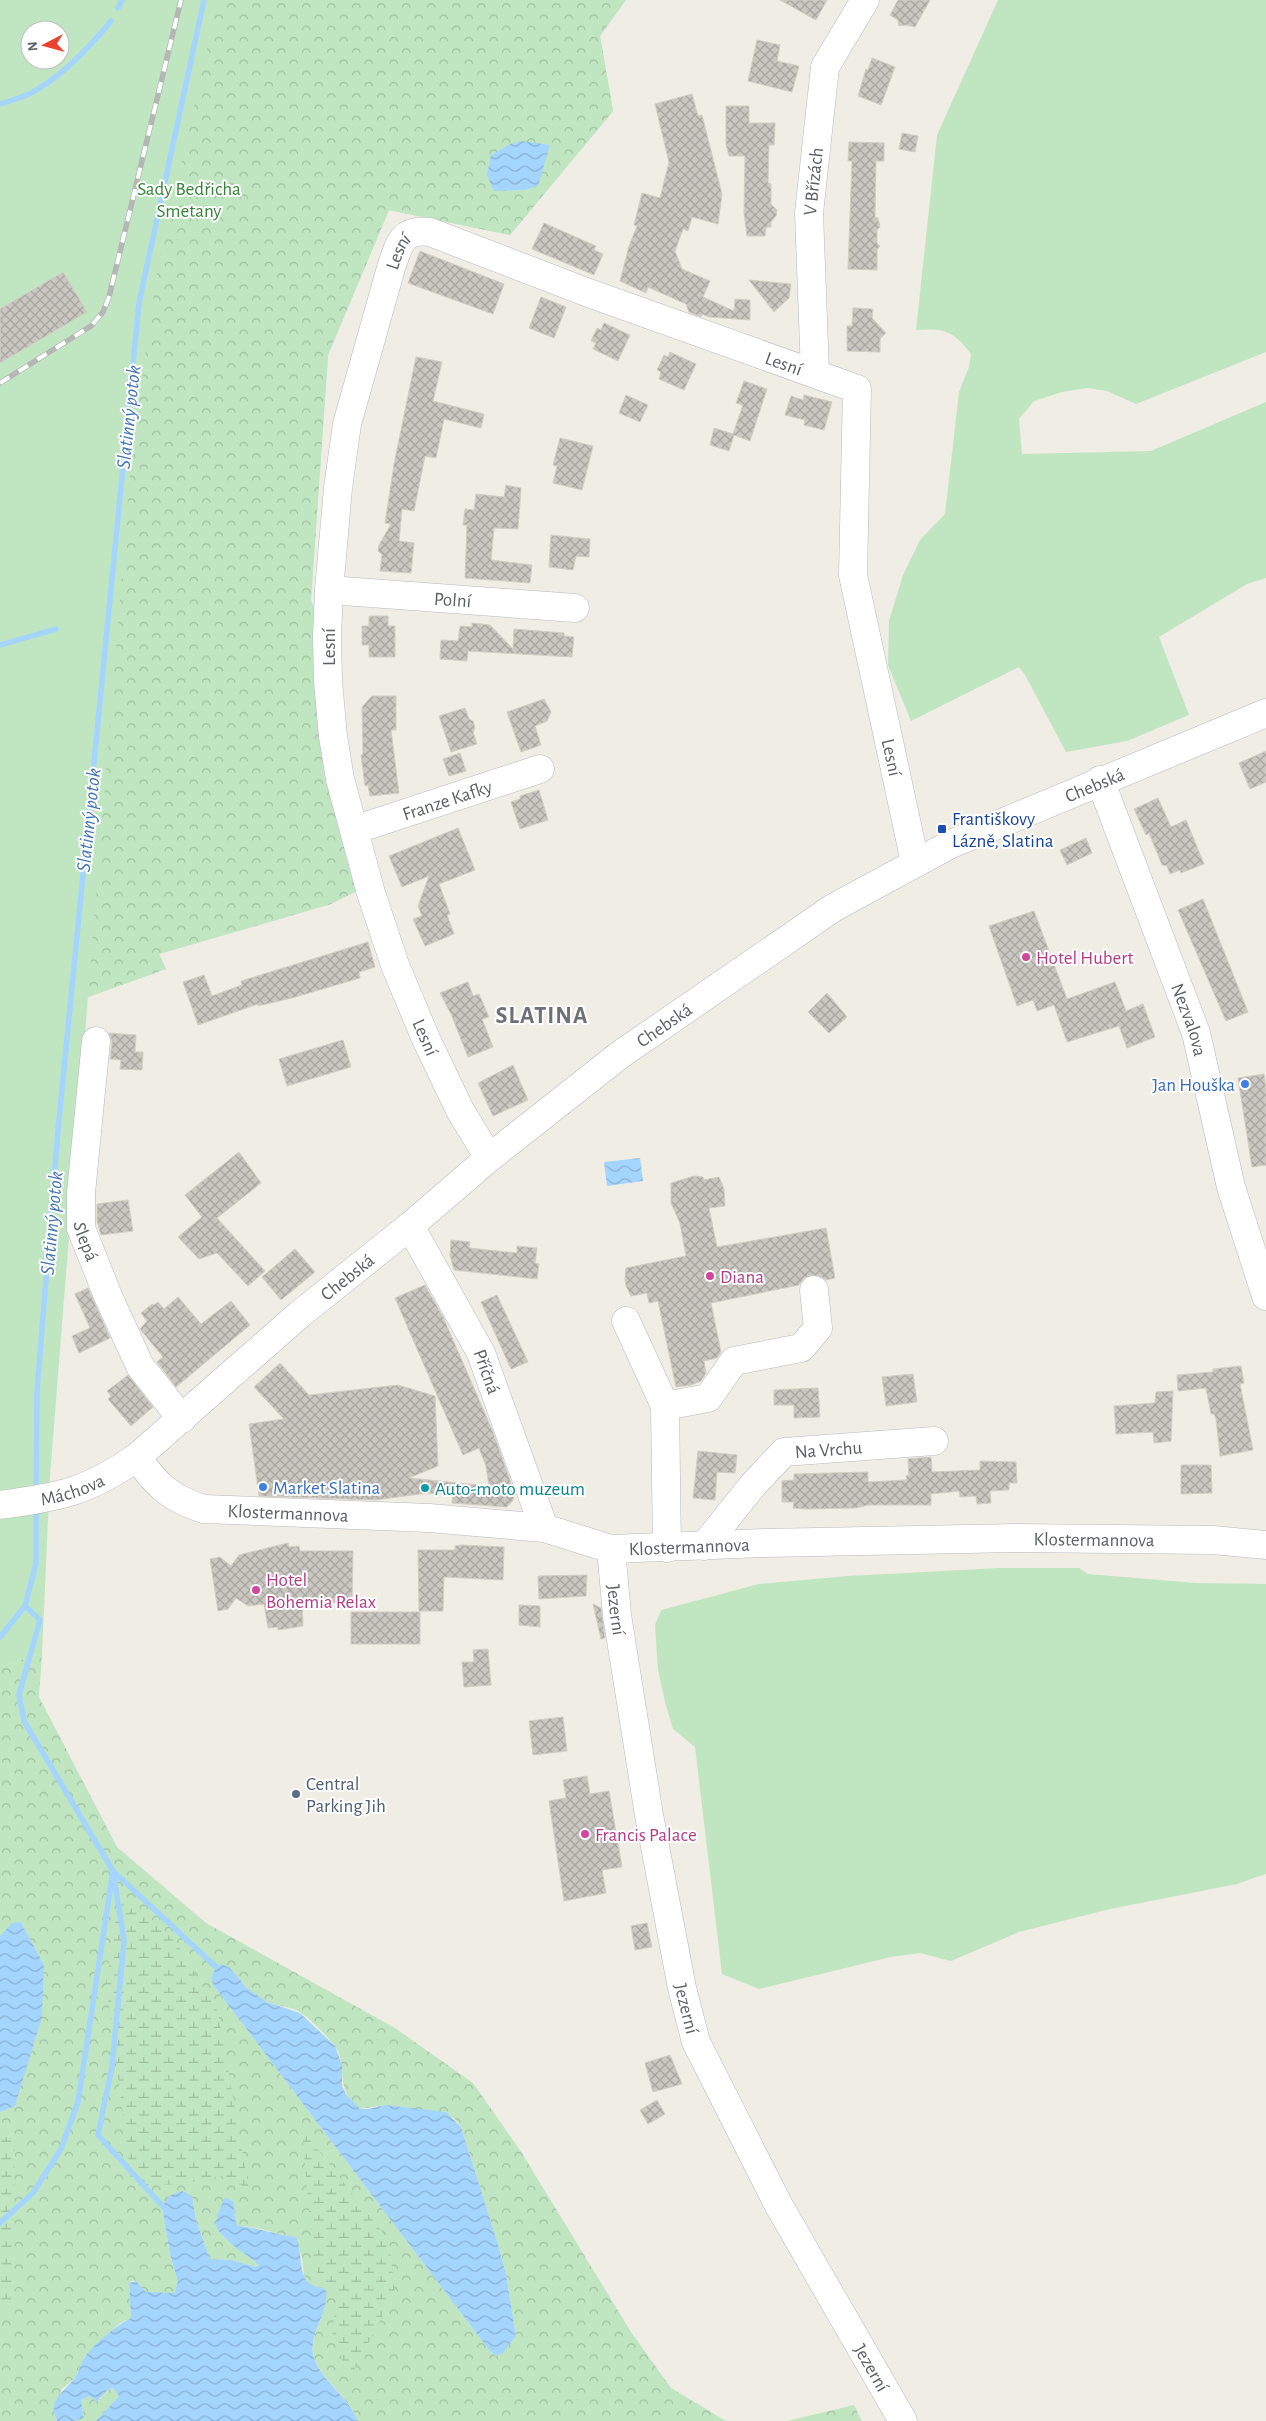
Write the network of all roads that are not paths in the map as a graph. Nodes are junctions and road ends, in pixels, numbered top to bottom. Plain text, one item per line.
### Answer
1 (865, 0) edge
2 (815, 373) junction
3 (329, 590) junction
4 (575, 608) dead end
5 (1266, 713) edge
6 (540, 769) dead end
7 (1100, 780) junction
8 (354, 830) junction
9 (915, 862) junction
10 (96, 1041) dead end
11 (489, 1158) junction
12 (410, 1226) junction
13 (1261, 1261) edge
14 (814, 1290) dead end
15 (1266, 1296) edge
16 (626, 1321) dead end
17 (665, 1406) junction
18 (182, 1419) junction
19 (934, 1441) dead end
20 (137, 1457) junction
21 (6, 1504) edge
22 (544, 1528) junction
23 (1266, 1545) edge
24 (704, 1546) junction
25 (667, 1548) junction
26 (611, 1549) junction
27 (903, 2421) edge

1 - 2 street, V Břízách
2 - 3 street, Lesní
2 - 9 street, Lesní
3 - 4 street, Polní
3 - 8 street, Lesní
5 - 7 street, Chebská
6 - 8 street, Franze Kafky
7 - 9 street, Chebská
7 - 13 street, Nezvalova
8 - 11 street, Lesní
9 - 11 street, Chebská
10 - 18 street, Slepá
11 - 12 street, Chebská
12 - 18 street, Chebská
12 - 22 street, Příčná
13 - 15 street, Nezvalova
14 - 17 street
16 - 17 street
17 - 25 street
18 - 20 street, Chebská
19 - 24 street, Na Vrchu
20 - 21 street, Máchova
20 - 22 street, Klostermannova
22 - 26 street, Klostermannova
23 - 24 street, Klostermannova
24 - 25 street, Klostermannova
25 - 26 street, Klostermannova
26 - 27 street, Jezerní

